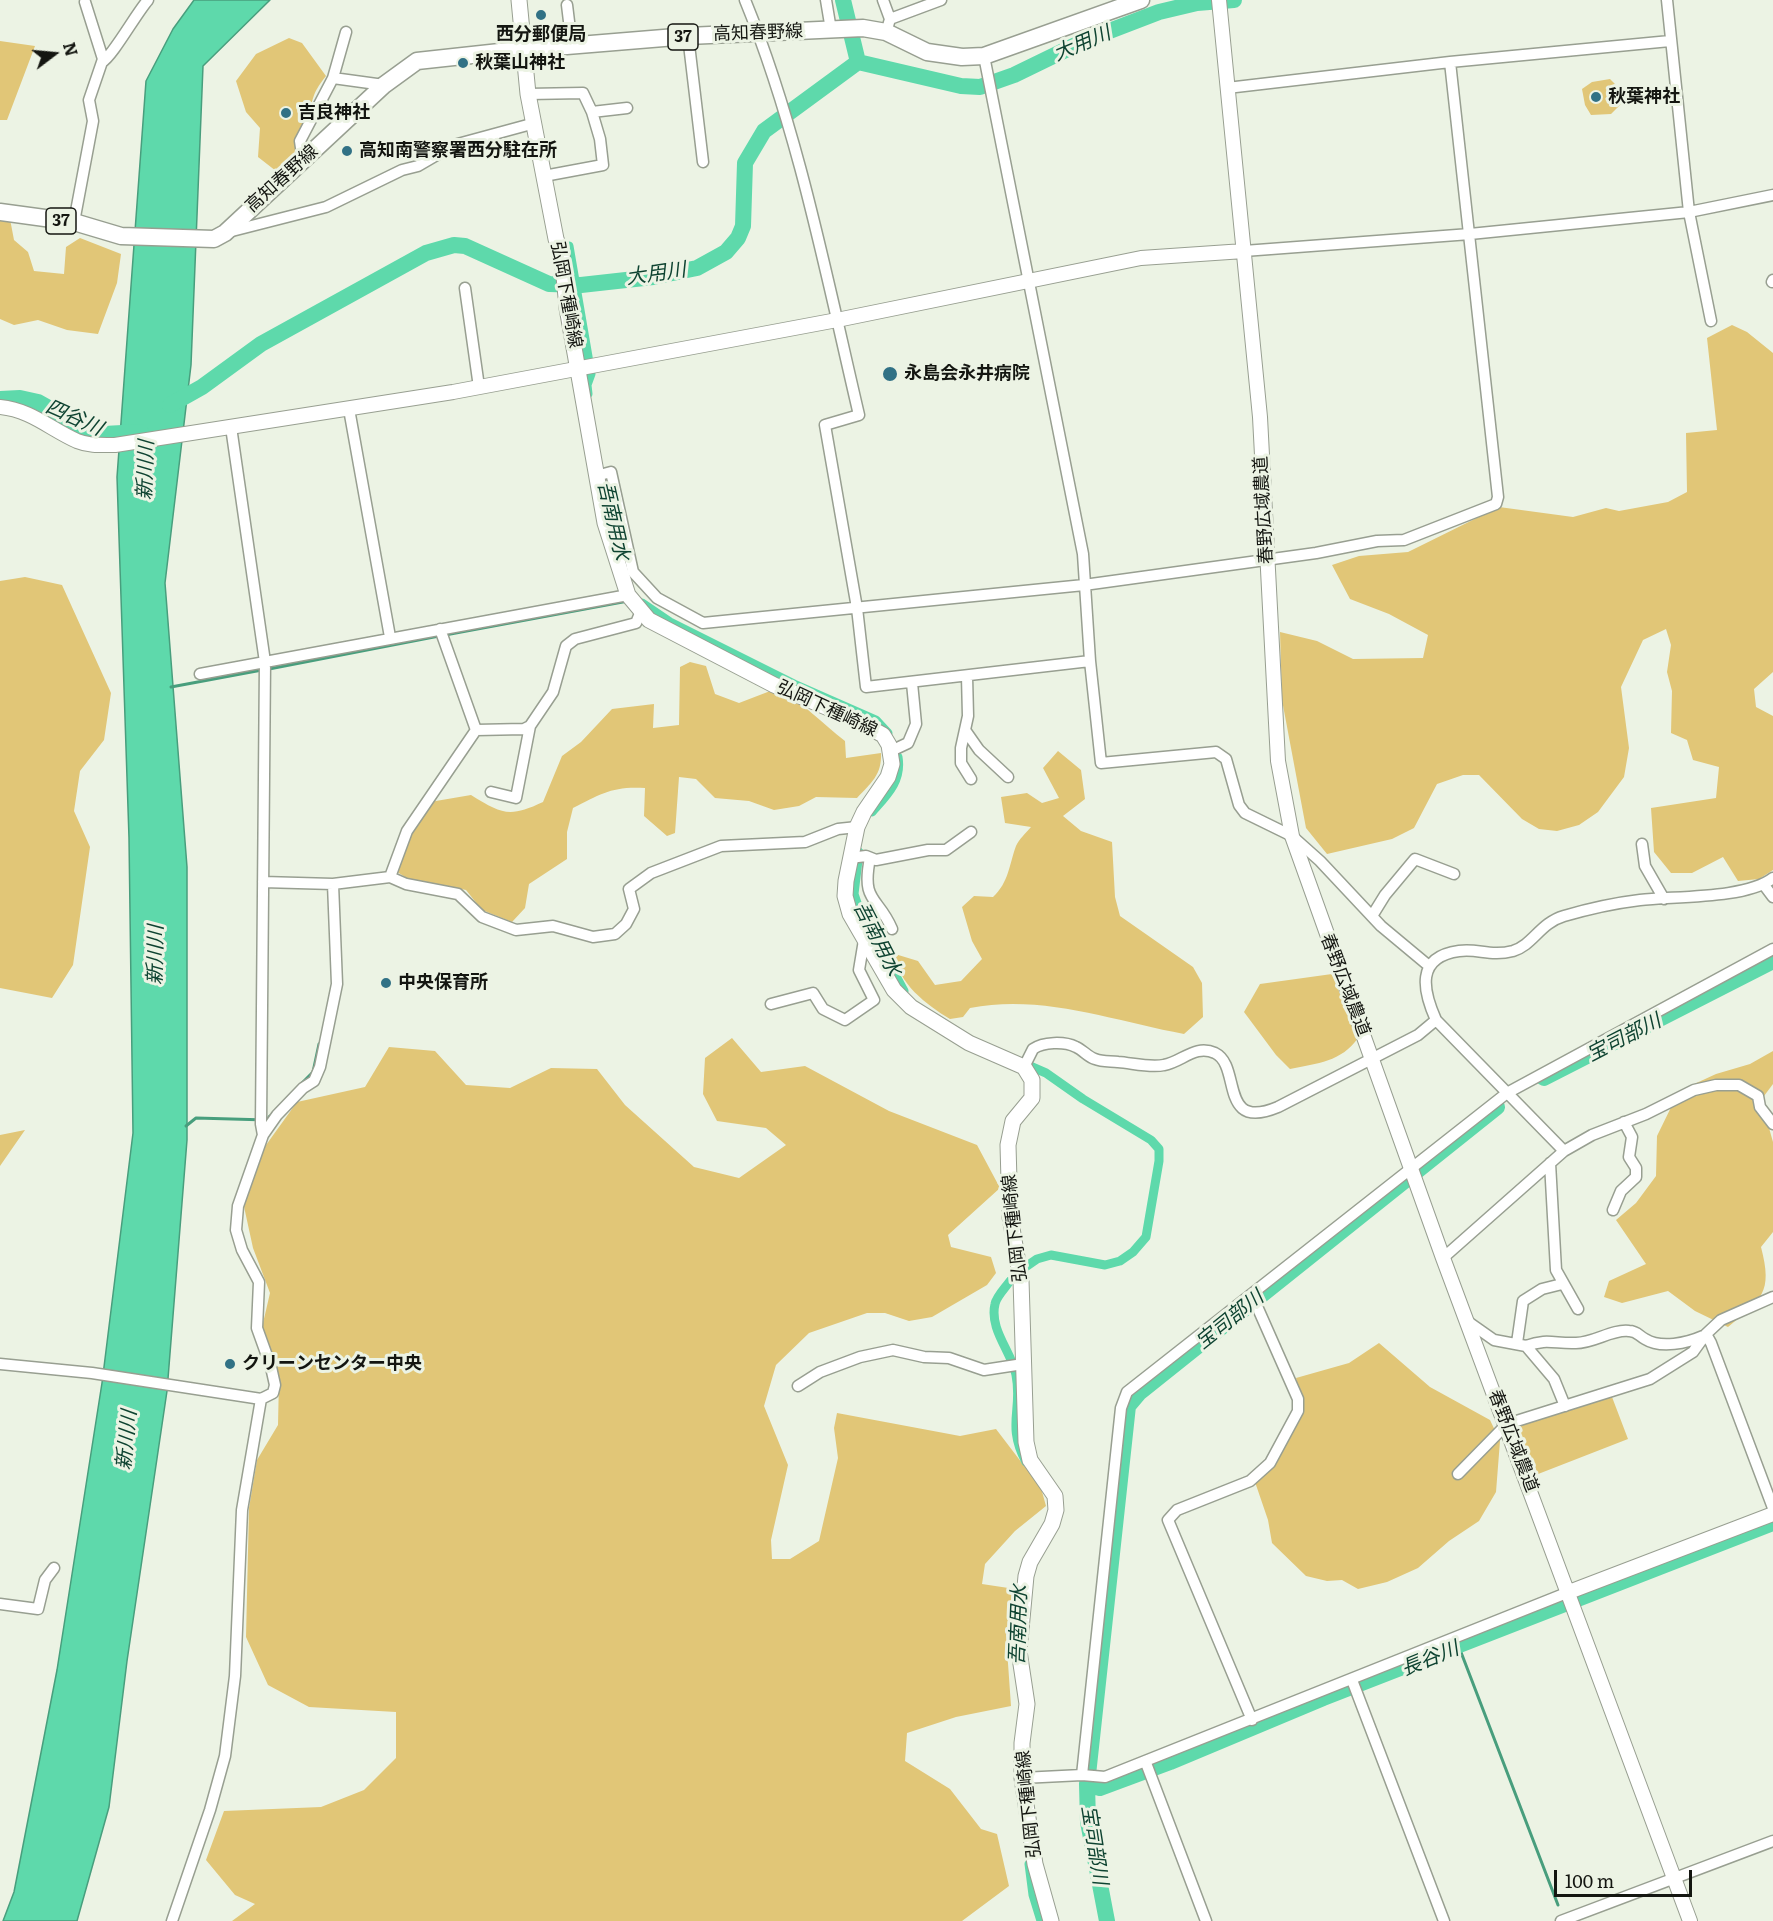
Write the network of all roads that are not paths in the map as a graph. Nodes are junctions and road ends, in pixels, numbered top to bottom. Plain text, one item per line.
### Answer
1 (147, 0) edge
2 (519, 0) edge
3 (745, 0) edge
4 (826, 0) edge
5 (883, 0) edge
6 (941, 0) edge
7 (1141, 0) edge
8 (1219, 0) edge
9 (1667, 0) edge
10 (85, 2) dead end
11 (567, 5) dead end
12 (888, 25) junction
13 (833, 30) junction
14 (346, 32) dead end
15 (759, 34) junction
16 (688, 36) junction
17 (1670, 41) junction
18 (572, 46) junction
19 (527, 50) junction
20 (102, 62) junction
21 (986, 62) junction
22 (1450, 62) junction
23 (333, 78) junction
24 (384, 85) junction
25 (1227, 88) junction
26 (531, 93) junction
27 (627, 108) dead end
28 (592, 112) junction
29 (535, 123) junction
30 (303, 161) junction
31 (703, 162) dead end
32 (547, 175) junction
33 (1773, 195) edge
34 (0, 212) edge
35 (1689, 212) junction
36 (74, 222) junction
37 (225, 233) junction
38 (1470, 234) junction
39 (1244, 251) junction
40 (1029, 282) junction
41 (465, 288) dead end
42 (837, 320) junction
43 (1711, 321) dead end
44 (586, 365) junction
45 (479, 387) junction
46 (0, 407) edge
47 (349, 409) junction
48 (231, 427) junction
49 (602, 475) junction
50 (1267, 565) junction
51 (1084, 585) junction
52 (657, 599) junction
53 (640, 608) junction
54 (857, 608) junction
55 (440, 629) junction
56 (390, 637) junction
57 (1090, 661) junction
58 (265, 668) junction
59 (200, 674) dead end
60 (966, 676) junction
61 (912, 683) junction
62 (530, 726) junction
63 (476, 730) junction
64 (965, 730) junction
65 (895, 750) junction
66 (1008, 777) dead end
67 (971, 779) dead end
68 (491, 792) dead end
69 (857, 827) junction
70 (971, 832) dead end
71 (1292, 836) junction
72 (1642, 844) dead end
73 (860, 857) junction
74 (1454, 874) dead end
75 (390, 877) junction
76 (1769, 881) edge
77 (263, 882) junction
78 (333, 884) junction
79 (1773, 897) edge
80 (1664, 899) junction
81 (1372, 916) junction
82 (892, 929) dead end
83 (864, 940) junction
84 (1773, 949) edge
85 (1429, 966) junction
86 (771, 1004) dead end
87 (1436, 1020) junction
88 (1372, 1058) junction
89 (1026, 1062) junction
90 (1507, 1093) junction
91 (1624, 1122) junction
92 (1773, 1124) edge
93 (263, 1135) junction
94 (1564, 1151) junction
95 (1550, 1163) junction
96 (1415, 1174) junction
97 (1613, 1210) dead end
98 (1443, 1258) junction
99 (1562, 1284) junction
100 (1252, 1295) junction
101 (1773, 1297) edge
102 (1578, 1309) dead end
103 (1467, 1321) junction
104 (1706, 1334) junction
105 (1522, 1345) junction
106 (0, 1364) edge
107 (1017, 1365) junction
108 (798, 1386) dead end
109 (261, 1399) junction
110 (1565, 1406) junction
111 (1507, 1424) junction
112 (1458, 1474) dead end
113 (1773, 1508) edge
114 (1773, 1514) edge
115 (54, 1568) dead end
116 (1569, 1592) junction
117 (0, 1604) edge
118 (1352, 1680) junction
119 (1252, 1720) junction
120 (1146, 1764) junction
121 (1088, 1775) junction
122 (1022, 1778) junction
123 (1773, 1841) edge
124 (1673, 1878) junction
125 (172, 1921) edge
126 (1050, 1921) edge
127 (1206, 1921) edge
128 (1444, 1921) edge
129 (1561, 1921) edge
130 (1690, 1921) edge

1 - 20 street
2 - 19 main road, 弘岡下種崎線
3 - 15 street
4 - 13 street
5 - 12 street
6 - 12 street
7 - 21 main road, 高知春野線 / 37
8 - 25 street, 春野広域農道
9 - 17 street
10 - 20 street
11 - 18 street
12 - 13 main road, 高知春野線 / 37
12 - 21 main road, 高知春野線 / 37
13 - 15 main road, 高知春野線 / 37
14 - 23 street
15 - 16 main road, 高知春野線 / 37
15 - 42 street
16 - 18 main road, 高知春野線 / 37
16 - 31 street
17 - 22 street
17 - 35 street
18 - 19 main road, 高知春野線 / 37
19 - 24 main road, 高知春野線 / 37
19 - 26 main road, 弘岡下種崎線
20 - 36 street
21 - 40 street
22 - 25 street
22 - 38 street
23 - 24 street
23 - 30 street
24 - 30 main road, 高知春野線 / 37
25 - 39 street, 春野広域農道
26 - 28 street
26 - 29 main road, 弘岡下種崎線
27 - 28 street
28 - 32 street
29 - 32 main road, 弘岡下種崎線
29 - 37 street
30 - 37 main road, 高知春野線 / 37
32 - 44 main road, 弘岡下種崎線
33 - 35 street
34 - 36 main road, 高知春野線 / 37
35 - 38 street
35 - 43 street
36 - 37 main road, 高知春野線 / 37
38 - 39 street
38 - 50 street
39 - 40 street
39 - 50 street, 春野広域農道
40 - 42 street
40 - 51 street
41 - 45 street
42 - 44 street
42 - 54 street
44 - 45 street
44 - 49 main road, 弘岡下種崎線
45 - 47 street
46 - 48 street
47 - 48 street
47 - 56 street
48 - 58 street
49 - 52 street
49 - 53 main road, 弘岡下種崎線
50 - 51 street
50 - 71 street, 春野広域農道
51 - 54 street
51 - 57 street
52 - 53 street
52 - 54 street
53 - 55 street
53 - 62 street
53 - 65 main road, 弘岡下種崎線
54 - 61 street
55 - 56 street
55 - 63 street
56 - 58 street
57 - 60 street
57 - 71 street
58 - 59 street
58 - 77 street
60 - 61 street
60 - 64 street
61 - 65 street
62 - 63 street
62 - 68 street
63 - 75 street
64 - 66 street
64 - 67 street
65 - 69 main road, 弘岡下種崎線
69 - 73 main road, 弘岡下種崎線
69 - 75 street
70 - 73 street
71 - 81 street
71 - 88 street, 春野広域農道
72 - 80 street
73 - 82 street
73 - 83 main road, 弘岡下種崎線
74 - 81 street
75 - 78 street
76 - 79 street
76 - 80 street
77 - 78 street
77 - 93 street
78 - 93 street
80 - 85 street
81 - 85 street
83 - 86 street
83 - 89 main road, 弘岡下種崎線
84 - 90 street
85 - 87 street
87 - 88 street
87 - 90 street
88 - 89 street
88 - 96 street, 春野広域農道
89 - 107 main road, 弘岡下種崎線
90 - 94 street
90 - 96 street
91 - 92 street
91 - 94 street
91 - 97 street
93 - 109 street
94 - 95 street
95 - 98 street
95 - 99 street
96 - 98 street, 春野広域農道
96 - 100 street
98 - 103 street, 春野広域農道
99 - 102 street
99 - 105 street
100 - 119 street
100 - 121 street
101 - 104 street
103 - 105 street
103 - 111 street, 春野広域農道
104 - 105 street
104 - 110 street
104 - 113 street
105 - 110 street
106 - 109 street
107 - 108 street
107 - 122 main road, 弘岡下種崎線
109 - 125 street
110 - 111 street
111 - 112 street
111 - 116 street, 春野広域農道
114 - 116 street
115 - 117 street
116 - 118 street
116 - 124 street, 春野広域農道
118 - 119 street
118 - 128 street
119 - 120 street
120 - 121 street
120 - 127 street
121 - 122 street
122 - 126 main road, 弘岡下種崎線
123 - 124 street
124 - 129 street
124 - 130 street, 春野広域農道

